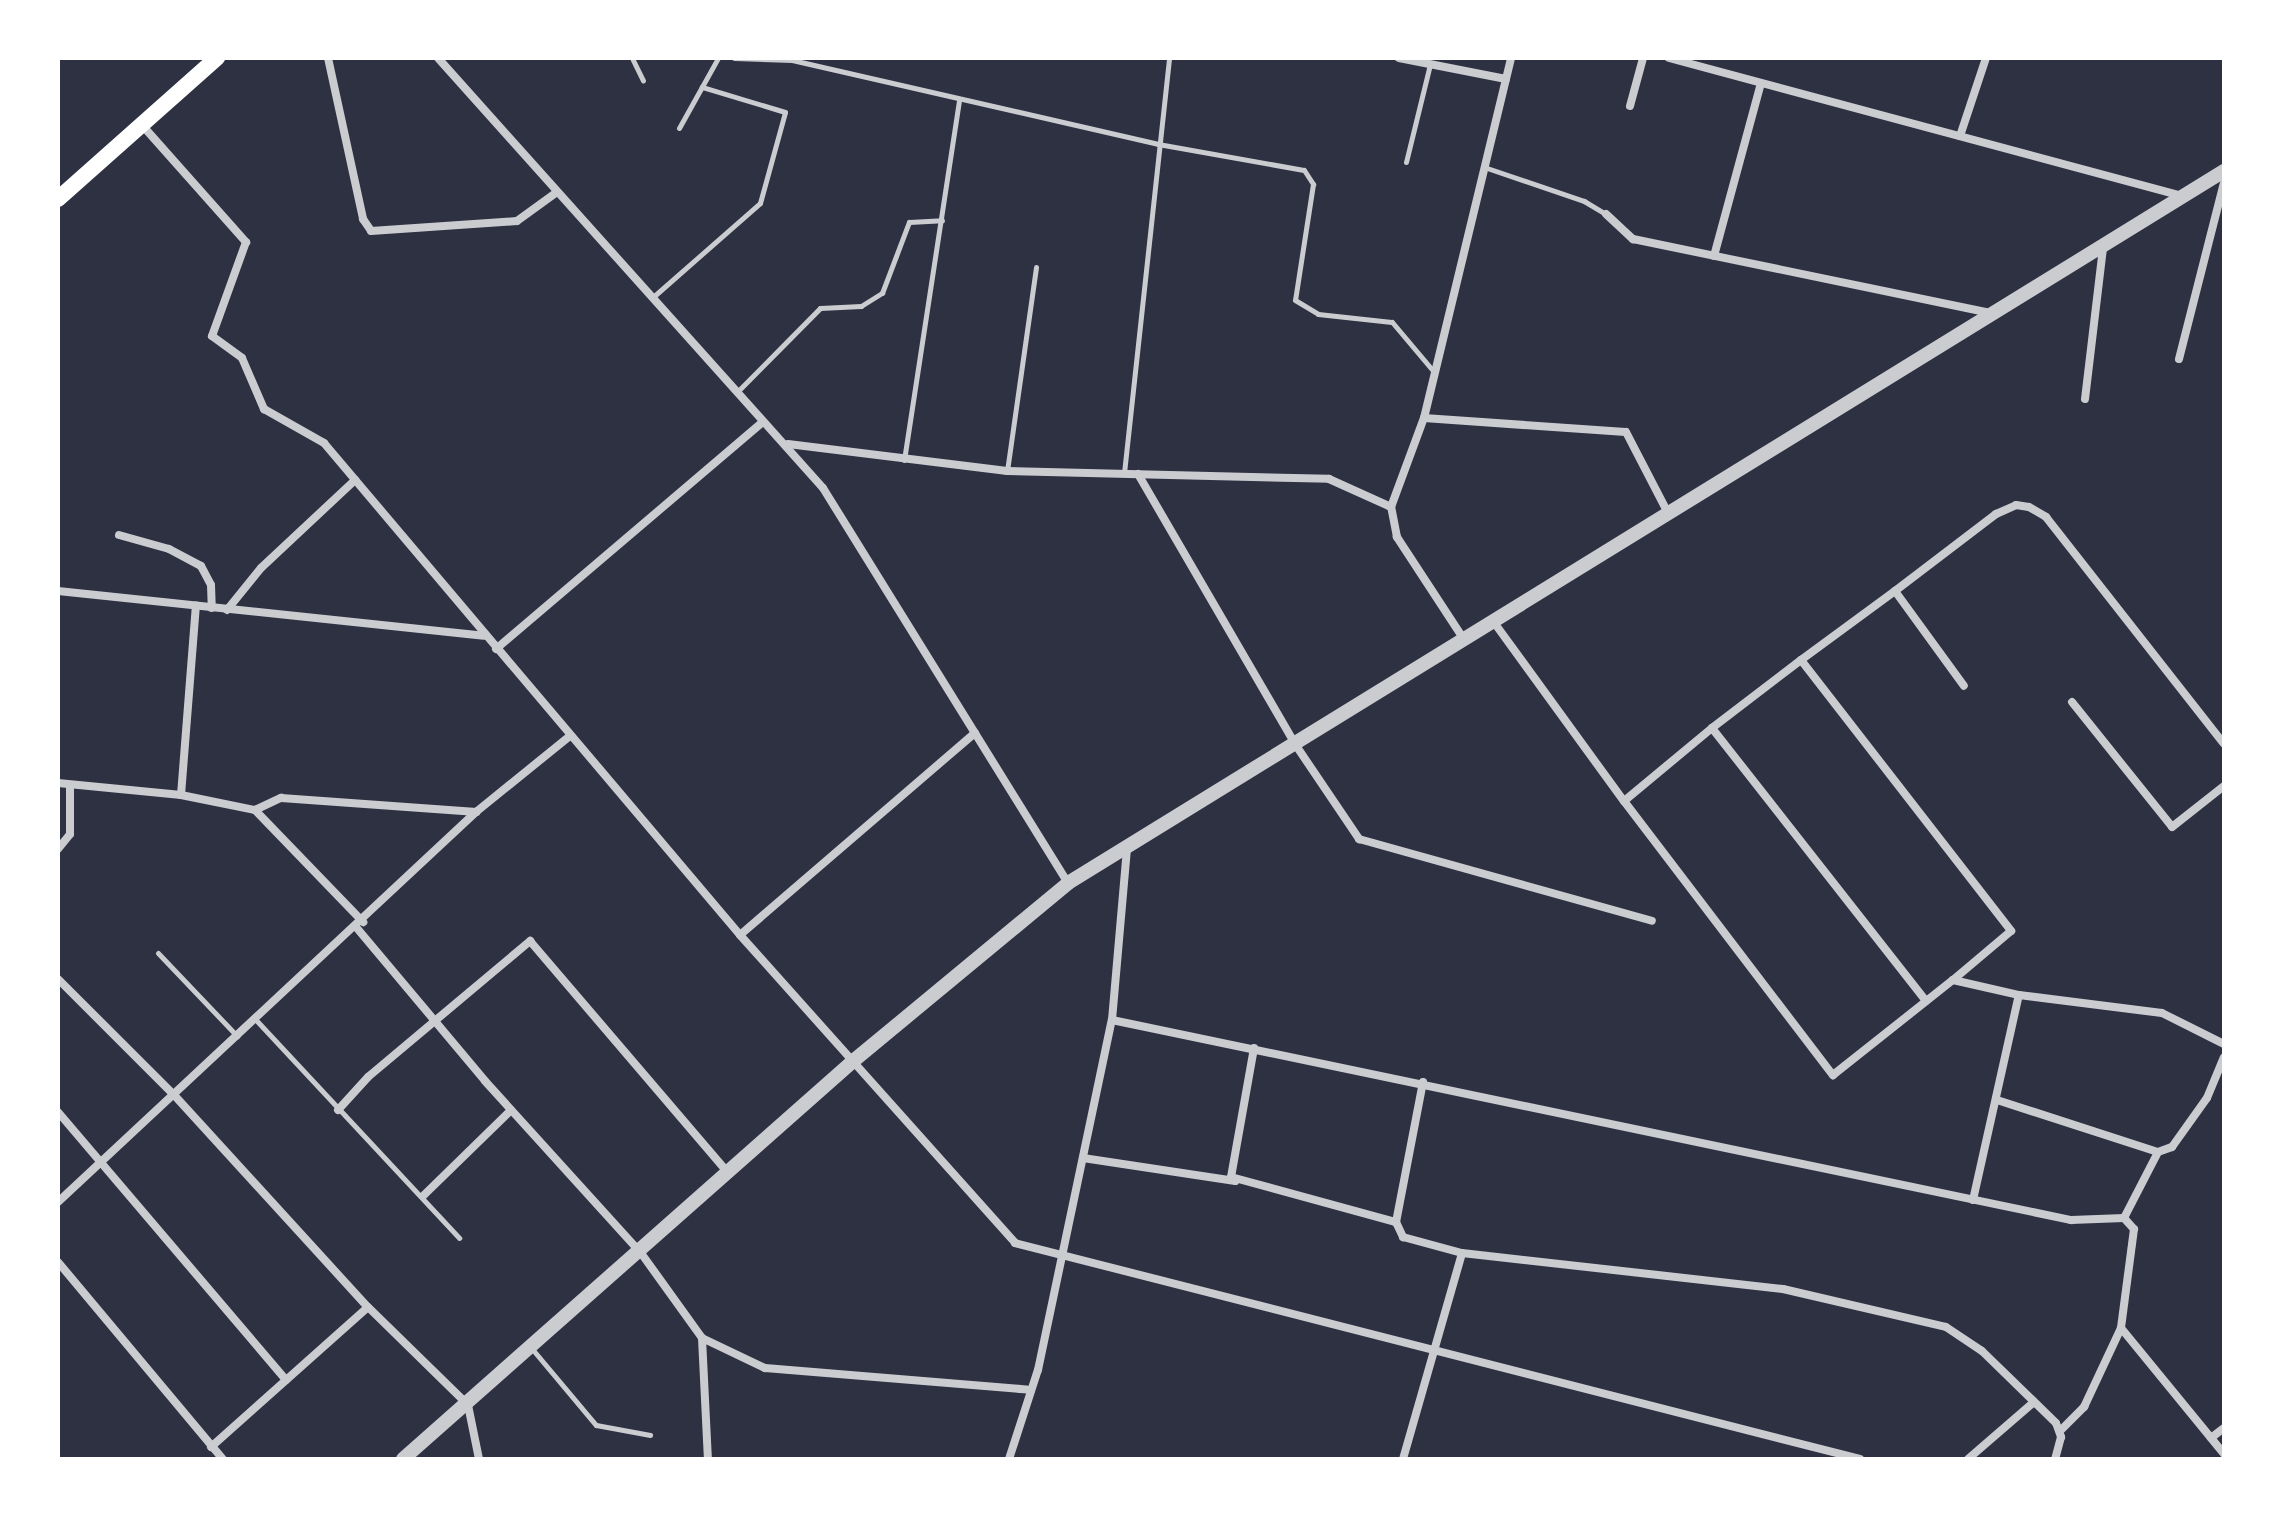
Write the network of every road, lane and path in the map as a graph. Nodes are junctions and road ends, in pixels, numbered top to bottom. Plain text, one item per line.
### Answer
1 (217, 58) edge
2 (328, 58) edge
3 (438, 58) edge
4 (632, 58) edge
5 (718, 58) edge
6 (734, 58) edge
7 (1169, 58) edge
8 (1399, 58) edge
9 (1511, 58) edge
10 (1643, 58) edge
11 (1670, 58) edge
12 (1986, 58) edge
13 (1430, 64) junction
14 (1506, 79) junction
15 (643, 81) dead end
16 (1761, 83) junction
17 (702, 87) junction
18 (959, 100) junction
19 (1630, 106) dead end
20 (142, 125) junction
21 (679, 128) dead end
22 (1960, 136) junction
23 (1158, 144) junction
24 (1406, 162) dead end
25 (1484, 167) junction
26 (2224, 171) edge
27 (2224, 183) edge
28 (557, 192) junction
29 (2183, 197) junction
30 (58, 199) edge
31 (1606, 214) joint
32 (942, 220) junction
33 (2103, 247) junction
34 (1714, 256) junction
35 (1036, 267) dead end
36 (653, 297) junction
37 (1994, 314) junction
38 (2179, 359) dead end
39 (1435, 373) junction
40 (737, 392) junction
41 (2085, 399) dead end
42 (1424, 418) junction
43 (763, 422) junction
44 (788, 444) junction
45 (903, 461) junction
46 (1007, 471) junction
47 (1124, 474) junction
48 (1138, 474) junction
49 (355, 480) junction
50 (1391, 507) junction
51 (1668, 513) junction
52 (119, 535) dead end
53 (58, 591) edge
54 (1895, 591) junction
55 (196, 606) junction
56 (212, 608) junction
57 (227, 610) junction
58 (1492, 620) junction
59 (485, 636) junction
60 (1463, 638) junction
61 (496, 649) junction
62 (1801, 660) junction
63 (1964, 686) dead end
64 (2072, 702) dead end
65 (1712, 728) junction
66 (975, 733) junction
67 (570, 736) junction
68 (1295, 744) junction
69 (2224, 744) edge
70 (58, 783) edge
71 (70, 785) junction
72 (2224, 786) edge
73 (181, 795) junction
74 (1624, 801) junction
75 (255, 810) junction
76 (476, 812) junction
77 (1127, 842) junction
78 (58, 849) edge
79 (1068, 883) junction
80 (1652, 921) dead end
81 (360, 925) junction
82 (740, 935) junction
83 (158, 953) dead end
84 (58, 979) edge
85 (1953, 980) junction
86 (2019, 995) junction
87 (1926, 1001) junction
88 (256, 1020) junction
89 (436, 1020) junction
90 (1112, 1020) junction
91 (238, 1037) junction
92 (2224, 1044) edge
93 (1254, 1048) junction
94 (2224, 1057) edge
95 (852, 1062) junction
96 (1423, 1082) junction
97 (175, 1096) junction
98 (1997, 1100) junction
99 (338, 1110) junction
100 (511, 1110) junction
101 (58, 1112) edge
102 (2158, 1152) junction
103 (1083, 1158) junction
104 (104, 1161) junction
105 (729, 1175) junction
106 (1236, 1181) junction
107 (423, 1196) junction
108 (1973, 1200) junction
109 (58, 1202) edge
110 (2124, 1218) junction
111 (1396, 1222) junction
112 (459, 1238) dead end
113 (641, 1253) junction
114 (1462, 1253) junction
115 (1062, 1257) junction
116 (58, 1262) edge
117 (368, 1307) junction
118 (2121, 1328) junction
119 (702, 1338) junction
120 (1435, 1348) junction
121 (532, 1349) junction
122 (286, 1380) junction
123 (1031, 1390) junction
124 (2034, 1402) junction
125 (468, 1405) junction
126 (2224, 1428) edge
127 (2061, 1430) junction
128 (650, 1435) dead end
129 (2211, 1438) junction
130 (211, 1447) junction
131 (2223, 1457) edge
132 (223, 1459) edge
133 (403, 1459) edge
134 (479, 1459) edge
135 (708, 1459) edge
136 (1009, 1459) edge
137 (1403, 1459) edge
138 (1860, 1459) edge
139 (1968, 1459) edge
140 (2055, 1459) edge

1 - 20 main road
2 - 28 street
3 - 28 street
4 - 15 lane
5 - 17 lane
6 - 18 lane
7 - 23 lane
8 - 13 street
9 - 14 street
10 - 19 street
11 - 16 street
12 - 22 street
13 - 14 street
13 - 24 lane
14 - 25 street
16 - 22 street
16 - 34 street
17 - 21 lane
17 - 36 lane
18 - 23 lane
18 - 32 lane
20 - 30 main road
20 - 49 street
22 - 29 street
23 - 39 lane
23 - 47 lane
25 - 31 lane
25 - 39 street
26 - 29 street
27 - 38 street
28 - 36 street
29 - 33 street
31 - 34 street
32 - 40 lane
32 - 45 lane
33 - 37 street
33 - 41 street
34 - 37 street
35 - 46 lane
36 - 40 street
37 - 51 street
39 - 42 street
40 - 43 street
42 - 50 street
42 - 51 street
43 - 44 street
43 - 61 street
44 - 45 street
44 - 66 street
45 - 46 street
46 - 47 street
47 - 48 street
48 - 50 street
48 - 68 street
49 - 57 street
49 - 59 street
50 - 60 street
51 - 58 street
52 - 56 street
53 - 55 street
54 - 62 street
54 - 63 street
54 - 69 street
55 - 56 street
55 - 73 street
56 - 57 street
57 - 59 street
58 - 60 street
58 - 74 street
59 - 61 street
60 - 68 street
61 - 67 street
62 - 65 street
62 - 85 street
64 - 72 street
65 - 74 street
65 - 87 street
66 - 79 street
66 - 82 street
67 - 76 street
67 - 82 street
68 - 77 street
68 - 80 street
70 - 71 street
71 - 73 street
71 - 78 street
73 - 75 street
74 - 87 street
75 - 76 street
75 - 81 street
76 - 81 street
77 - 79 street
77 - 90 street
79 - 95 street
81 - 88 street
81 - 89 street
82 - 95 street
83 - 91 lane
84 - 97 street
85 - 86 street
85 - 87 street
86 - 92 street
86 - 98 street
88 - 91 street
88 - 99 lane
89 - 99 street
89 - 100 street
89 - 105 street
90 - 93 street
90 - 103 street
91 - 97 street
93 - 96 street
93 - 106 street
94 - 102 street
95 - 105 street
95 - 115 street
96 - 108 street
96 - 111 street
97 - 104 street
97 - 117 street
98 - 102 street
98 - 108 street
99 - 107 lane
100 - 107 street
100 - 113 street
101 - 104 street
102 - 110 street
103 - 106 street
103 - 115 street
104 - 109 street
104 - 122 street
105 - 113 street
106 - 111 street
107 - 112 lane
108 - 110 street
110 - 118 street
111 - 114 street
113 - 119 street
113 - 121 street
114 - 120 street
114 - 124 street
115 - 120 street
115 - 123 street
116 - 130 street
117 - 122 street
117 - 125 street
118 - 127 street
118 - 129 street
119 - 123 street
119 - 135 street
120 - 137 street
120 - 138 street
121 - 125 street
121 - 128 lane
122 - 130 street
123 - 136 street
124 - 127 street
124 - 139 street
125 - 133 street
125 - 134 street
126 - 129 street
127 - 140 street
129 - 131 street
130 - 132 street

